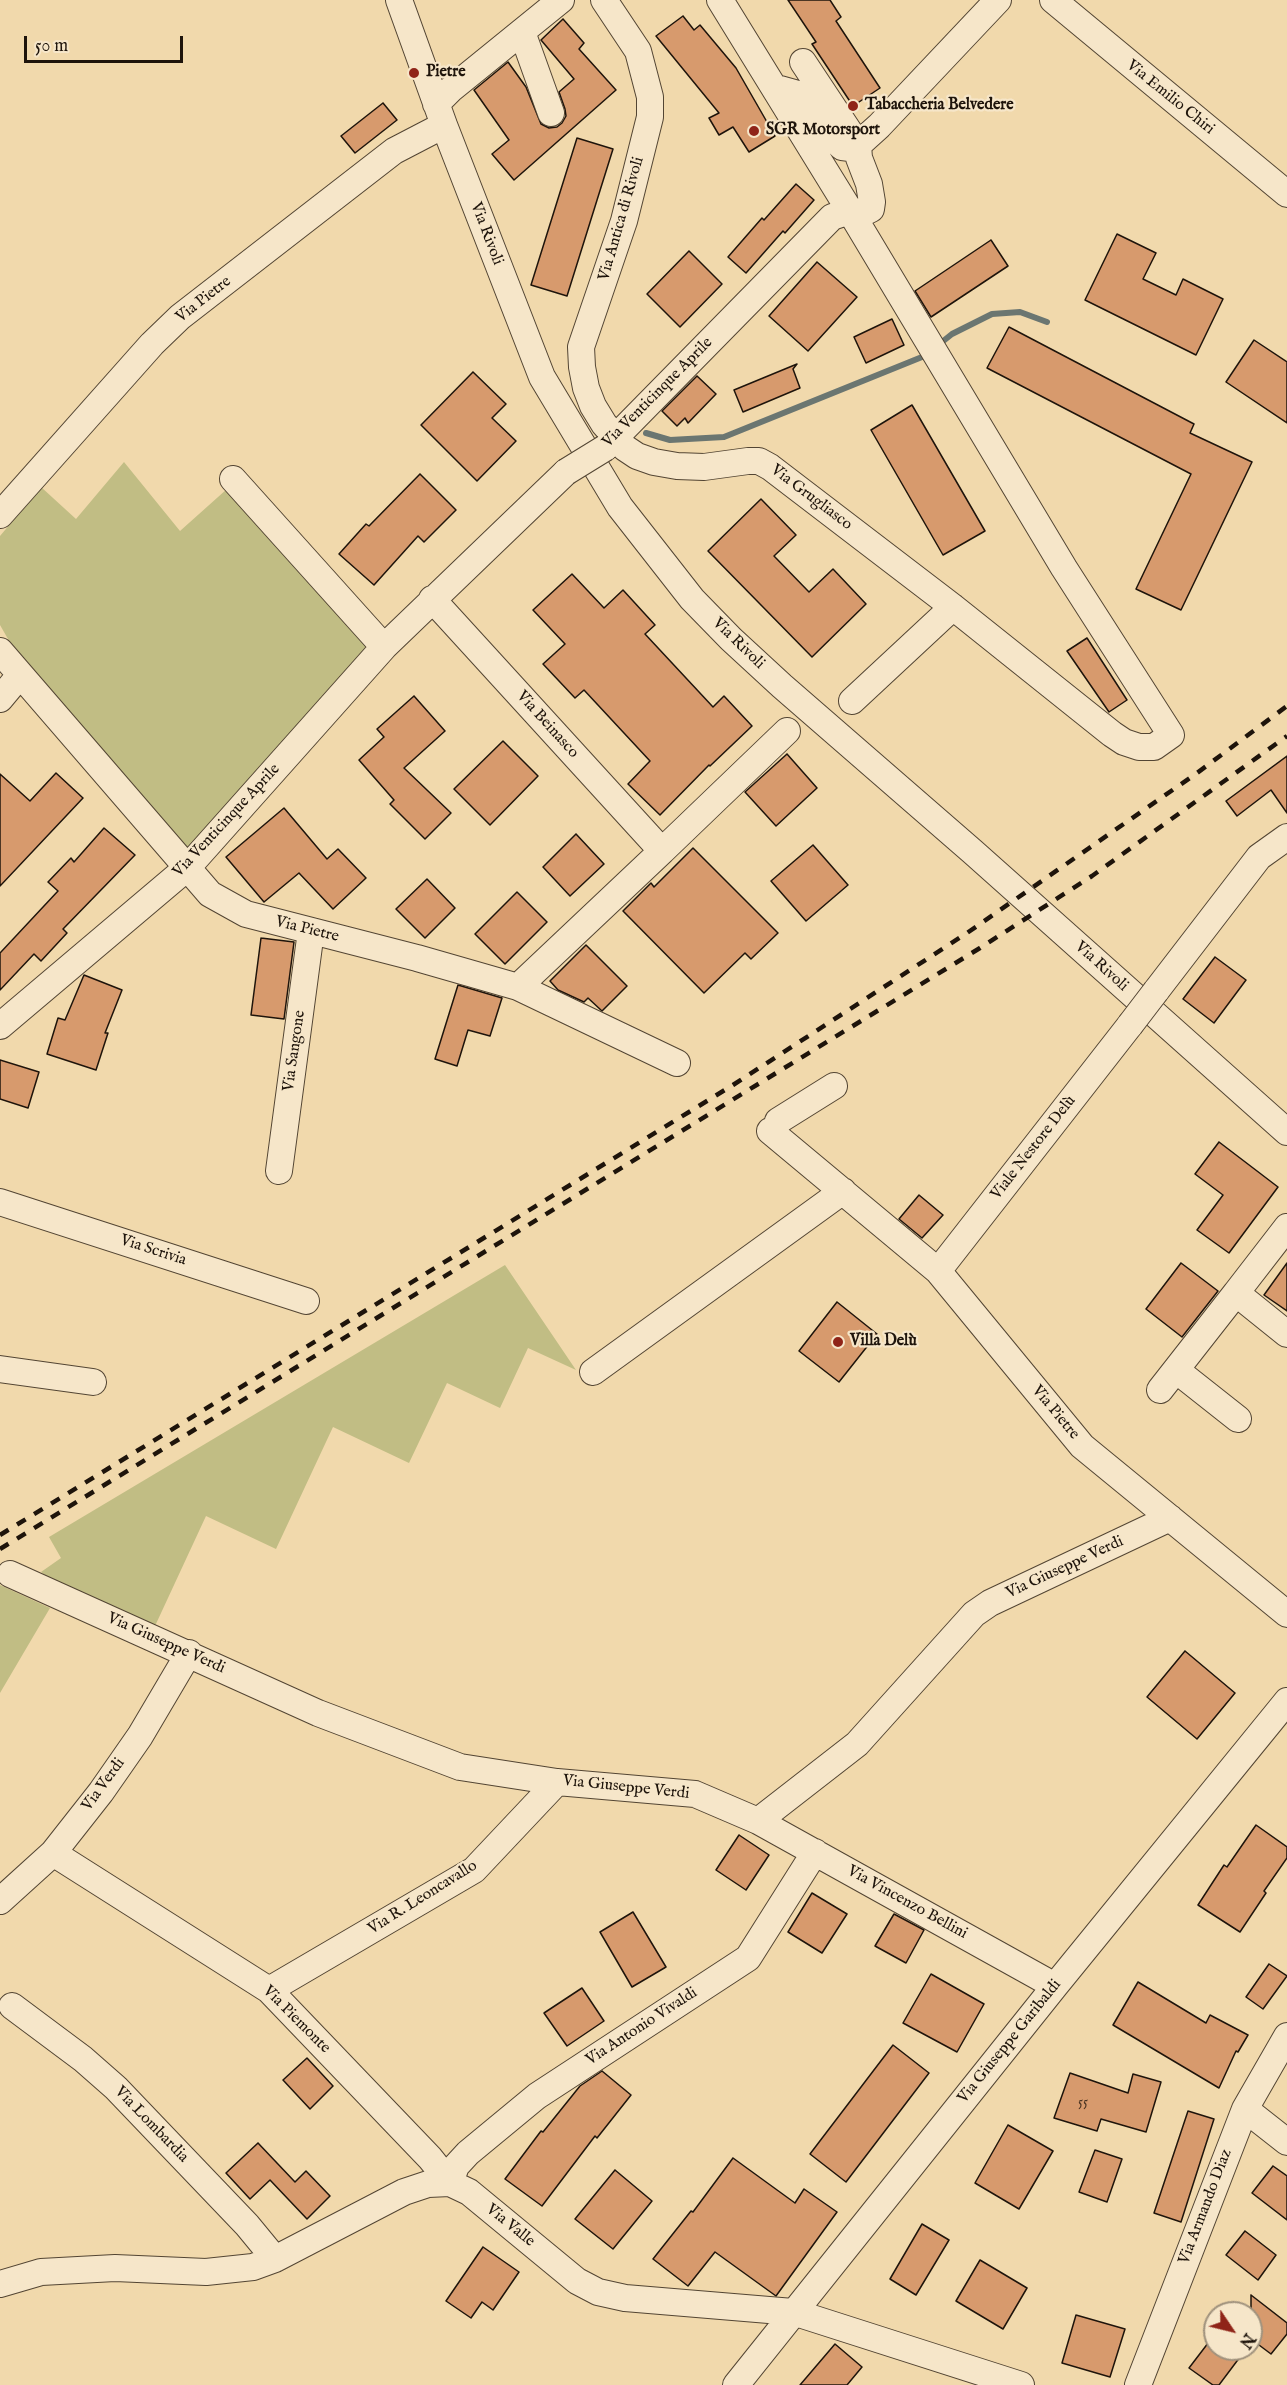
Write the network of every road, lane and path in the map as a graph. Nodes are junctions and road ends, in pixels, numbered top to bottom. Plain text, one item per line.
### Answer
1 (399, 0) edge
2 (561, 0) edge
3 (604, 0) edge
4 (720, 0) edge
5 (998, 0) edge
6 (1053, 0) edge
7 (522, 32) junction
8 (803, 62) dead end
9 (774, 87) junction
10 (551, 113) dead end
11 (440, 115) junction
12 (858, 145) junction
13 (1287, 194) edge
14 (850, 211) junction
15 (610, 443) junction
16 (233, 479) dead end
17 (0, 515) edge
18 (432, 599) junction
19 (953, 607) junction
20 (384, 647) junction
21 (0, 651) edge
22 (20, 675) junction
23 (0, 699) edge
24 (852, 701) dead end
25 (787, 730) dead end
26 (1286, 840) edge
27 (662, 851) junction
28 (188, 867) junction
29 (311, 931) junction
30 (518, 987) junction
31 (0, 1026) edge
32 (677, 1063) dead end
33 (834, 1086) dead end
34 (1287, 1132) edge
35 (279, 1171) dead end
36 (843, 1191) junction
37 (0, 1202) edge
38 (1287, 1227) edge
39 (938, 1271) junction
40 (1236, 1293) junction
41 (306, 1301) dead end
42 (1287, 1334) edge
43 (0, 1369) edge
44 (1176, 1370) junction
45 (593, 1372) dead end
46 (93, 1382) dead end
47 (1160, 1390) dead end
48 (1238, 1419) dead end
49 (1170, 1518) junction
50 (10, 1574) dead end
51 (1287, 1614) edge
52 (189, 1653) junction
53 (1287, 1701) edge
54 (557, 1782) junction
55 (758, 1821) junction
56 (815, 1852) junction
57 (53, 1853) junction
58 (0, 1901) edge
59 (1055, 1986) junction
60 (269, 1989) junction
61 (12, 2006) dead end
62 (1287, 2036) edge
63 (1245, 2109) junction
64 (1287, 2142) edge
65 (450, 2183) junction
66 (275, 2259) junction
67 (0, 2284) edge
68 (794, 2312) junction
69 (736, 2385) edge
70 (1021, 2385) edge
71 (1137, 2385) edge

1 - 11 street, Via Rivoli
2 - 7 street
3 - 15 street, Via Antica di Rivoli
4 - 9 street
5 - 12 street
6 - 13 street, Via Emilio Chiri
7 - 10 street
7 - 11 street
8 - 12 street
9 - 12 street
9 - 14 street
11 - 17 street, Via Pietre
11 - 34 street, Via Rivoli
12 - 14 street
14 - 15 street, Via Venticinque Aprile
14 - 19 street, Via Grugliasco
15 - 18 street, Via Venticinque Aprile, bridge
15 - 19 street, Via Grugliasco
16 - 20 street
18 - 20 street, Via Venticinque Aprile
18 - 27 street, Via Beinasco
19 - 24 street
20 - 28 street, Via Venticinque Aprile
21 - 22 street, Via Pietre
22 - 23 street
22 - 28 street, Via Pietre
25 - 27 street
26 - 39 street, Viale Nestore Delù, bridge
27 - 30 street
28 - 29 street, Via Pietre
28 - 31 street, Via Venticinque Aprile
29 - 30 street, Via Pietre
29 - 35 street, Via Sangone
30 - 32 street, Via Pietre
33 - 36 street, Via Pietre
36 - 39 street, Via Pietre
36 - 45 street
37 - 41 street, Via Scrivia
38 - 40 street
39 - 49 street, Via Pietre
40 - 42 street
40 - 44 street
43 - 46 street
44 - 47 street
44 - 48 street
49 - 51 street, Via Pietre
49 - 55 street, Via Giuseppe Verdi
50 - 52 street, Via Giuseppe Verdi
52 - 54 street, Via Giuseppe Verdi
52 - 57 street, Via Verdi
53 - 59 street, Via Giuseppe Garibaldi
54 - 55 street, Via Giuseppe Verdi
54 - 60 street, Via R. Leoncavallo
55 - 56 street, Via Vincenzo Bellini
56 - 59 street, Via Vincenzo Bellini
56 - 65 street, Via Antonio Vivaldi
57 - 58 street, Via Verdi
57 - 60 street, Via Piemonte
59 - 68 street, Via Giuseppe Garibaldi
60 - 65 street, Via Piemonte
61 - 66 street, Via Lombardia
62 - 63 street, Via Armando Diaz
63 - 64 street
63 - 71 street, Via Armando Diaz
65 - 66 street
65 - 68 street, Via Valle
66 - 67 street
68 - 69 street, Via Giuseppe Garibaldi
68 - 70 street, Via Valle

